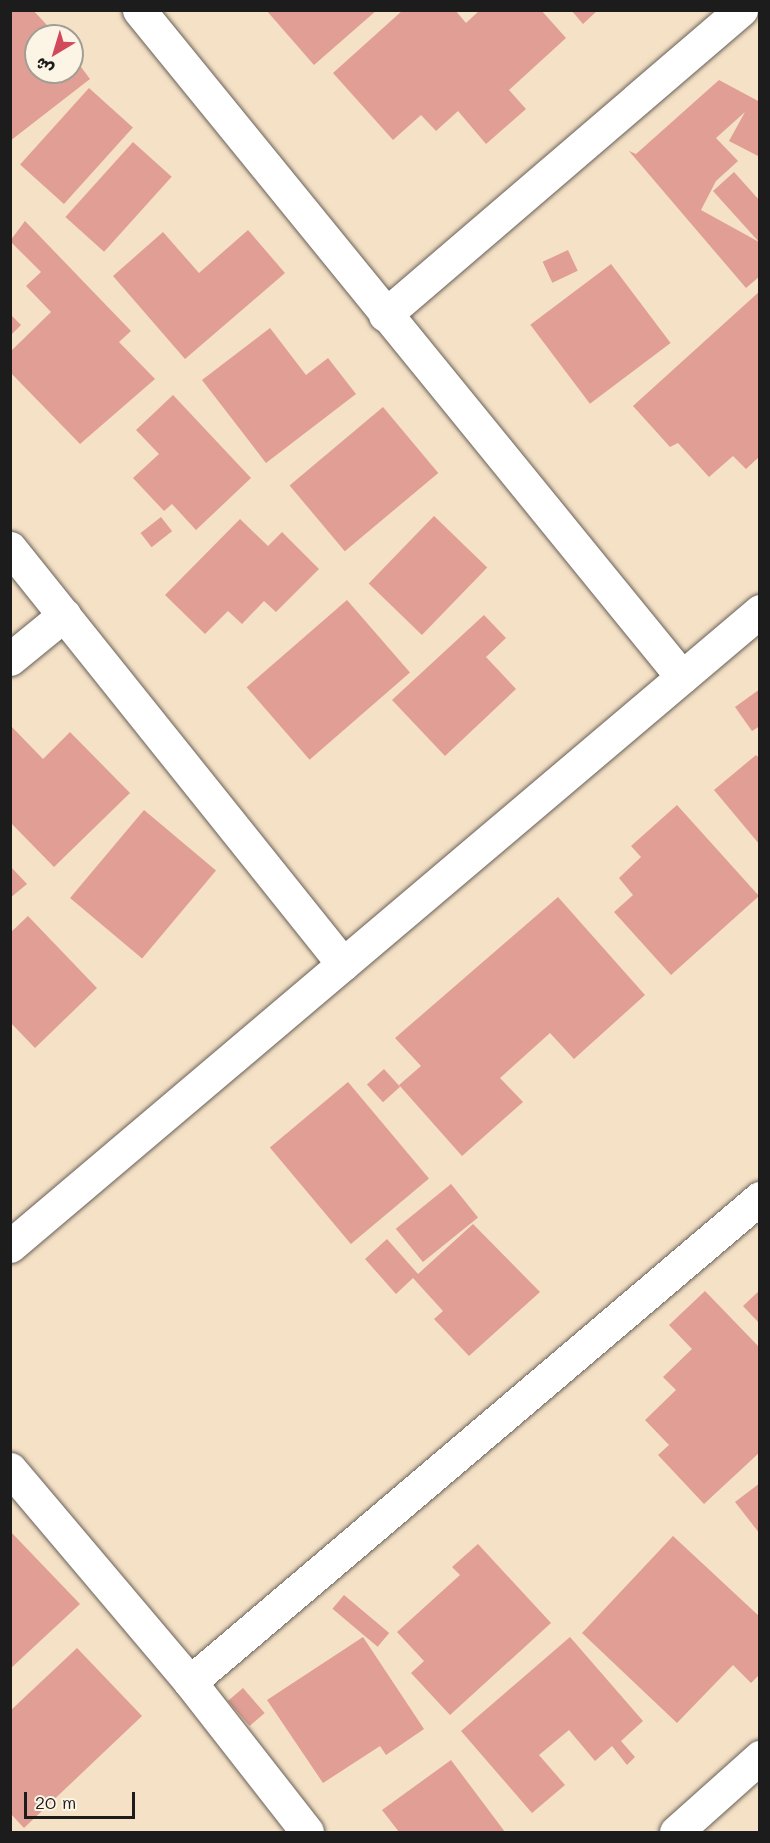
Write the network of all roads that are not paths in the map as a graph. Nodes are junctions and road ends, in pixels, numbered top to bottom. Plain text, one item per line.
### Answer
1 (139, 10) edge
2 (741, 10) edge
3 (385, 315) junction
4 (10, 549) edge
5 (759, 611) edge
6 (64, 615) junction
7 (10, 659) edge
8 (682, 677) junction
9 (343, 964) junction
10 (759, 1198) edge
11 (10, 1246) edge
12 (10, 1469) edge
13 (190, 1682) junction
14 (759, 1757) edge
15 (307, 1833) edge
16 (676, 1833) edge

1 - 3 street
2 - 3 street
3 - 8 street
4 - 6 street
5 - 8 street
6 - 7 street
6 - 9 street
8 - 9 street
9 - 11 street
10 - 13 street
12 - 13 street
13 - 15 street
14 - 16 street

